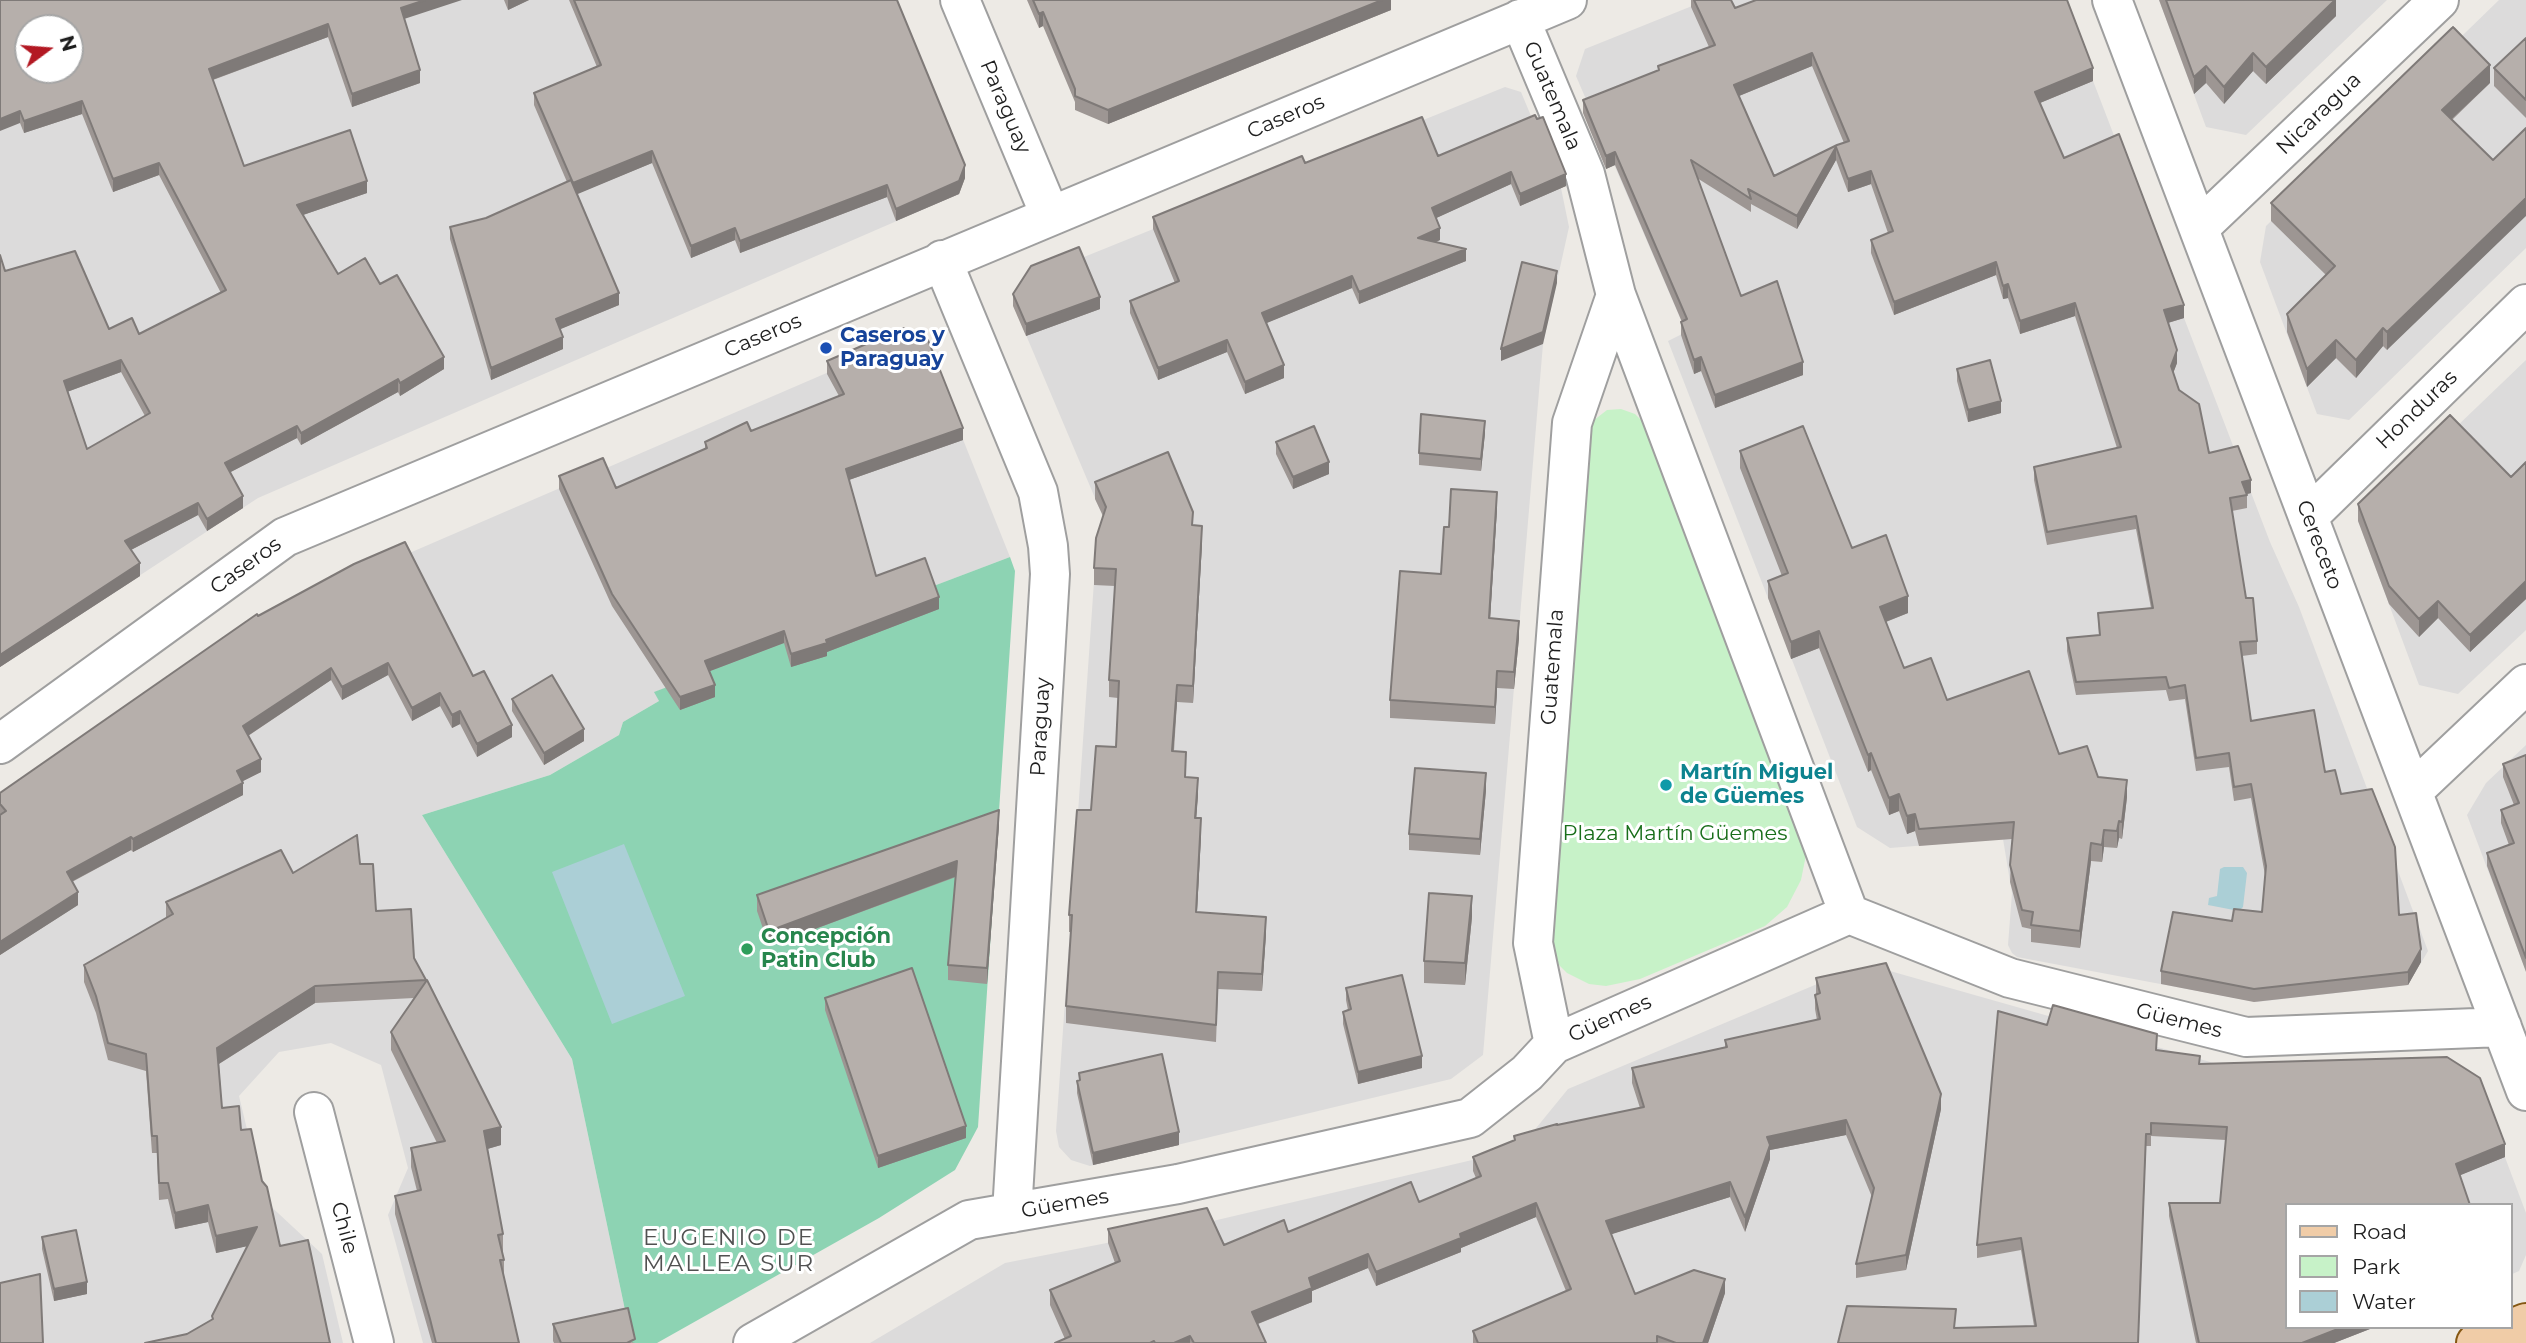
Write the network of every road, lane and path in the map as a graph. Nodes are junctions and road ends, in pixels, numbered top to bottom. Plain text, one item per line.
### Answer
1 (960, 0) edge
2 (1567, 0) edge
3 (2112, 0) edge
4 (2439, 0) edge
5 (1520, 19) junction
6 (1050, 215) junction
7 (2199, 228) junction
8 (942, 260) junction
9 (1616, 295) junction
10 (2526, 304) edge
11 (2308, 517) junction
12 (2526, 684) edge
13 (0, 744) edge
14 (2413, 792) junction
15 (1849, 914) junction
16 (2502, 1027) junction
17 (1554, 1044) junction
18 (2526, 1091) edge
19 (314, 1112) dead end
20 (1012, 1213) junction
21 (2511, 1329) edge
22 (374, 1343) edge
23 (755, 1343) edge
24 (2476, 1343) edge

1 - 6 street, Paraguay
2 - 5 street, Caseros
3 - 7 street, Cereceto
4 - 7 street, Nicaragua
5 - 6 street, Caseros
5 - 9 street, Guatemala
6 - 8 street, Caseros
7 - 11 street, Cereceto
8 - 13 street, Caseros
8 - 20 street, Paraguay
9 - 15 street, Guatemala
9 - 17 street, Guatemala
10 - 11 street, Honduras
11 - 14 street, Cereceto
12 - 14 street
14 - 16 street, Cereceto
15 - 16 street, Güemes
15 - 17 street, Güemes
16 - 18 street, Cereceto
17 - 20 street, Güemes
19 - 22 street, Chile
20 - 23 street, Güemes
21 - 24 main road

